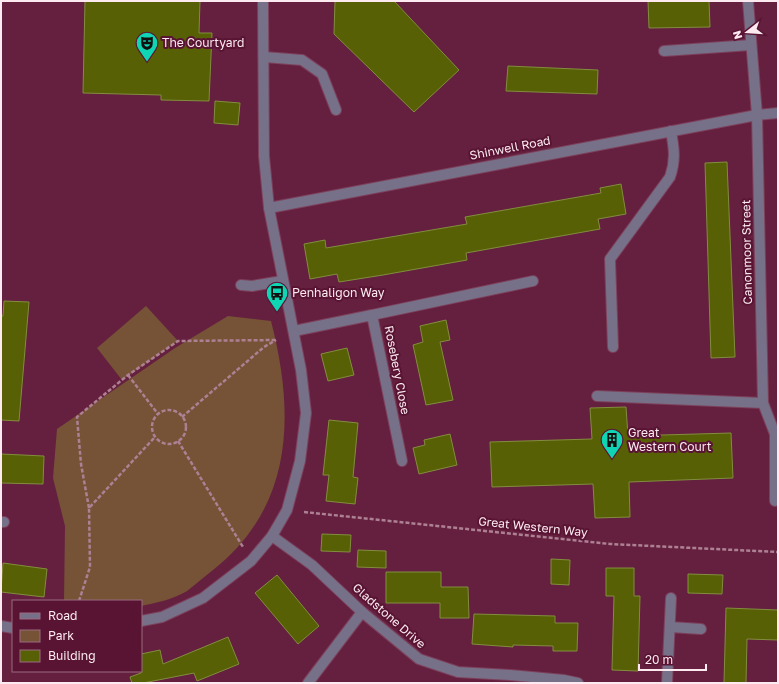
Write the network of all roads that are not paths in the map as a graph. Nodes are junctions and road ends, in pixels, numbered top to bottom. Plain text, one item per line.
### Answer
1 (264, 1) edge
2 (748, 1) edge
3 (751, 45) junction
4 (664, 50) dead end
5 (264, 57) junction
6 (336, 110) dead end
7 (778, 113) edge
8 (757, 115) junction
9 (671, 131) junction
10 (269, 208) junction
11 (282, 281) junction
12 (533, 281) dead end
13 (241, 285) dead end
14 (372, 315) junction
15 (294, 331) junction
16 (613, 346) dead end
17 (597, 396) dead end
18 (763, 403) junction
19 (776, 434) edge
20 (402, 461) dead end
21 (775, 501) dead end
22 (272, 536) junction
23 (671, 598) dead end
24 (362, 612) junction
25 (142, 621) edge
26 (1, 626) edge
27 (670, 627) junction
28 (12, 628) edge
29 (701, 629) dead end
30 (564, 681) edge
31 (308, 683) edge
32 (578, 683) edge
33 (667, 683) edge

1 - 5 street
2 - 3 street, Canonmoor Street
3 - 4 street
3 - 8 street, Canonmoor Street
5 - 6 street
5 - 10 street
7 - 8 street, Shinwell Road
8 - 9 street, Shinwell Road
8 - 18 street, Canonmoor Street
9 - 10 street, Shinwell Road
9 - 16 street
10 - 11 street
11 - 13 street
11 - 15 street
12 - 14 street
14 - 15 street, Rosebery Close
14 - 20 street, Rosebery Close
15 - 22 street
17 - 18 street
18 - 19 street, Canonmoor Street
19 - 21 street, Canonmoor Street
22 - 24 street, Gladstone Drive
22 - 25 street
23 - 27 street
24 - 30 street, Gladstone Drive
24 - 31 street
26 - 28 street
27 - 29 street
27 - 33 street
30 - 32 street, Gladstone Drive

